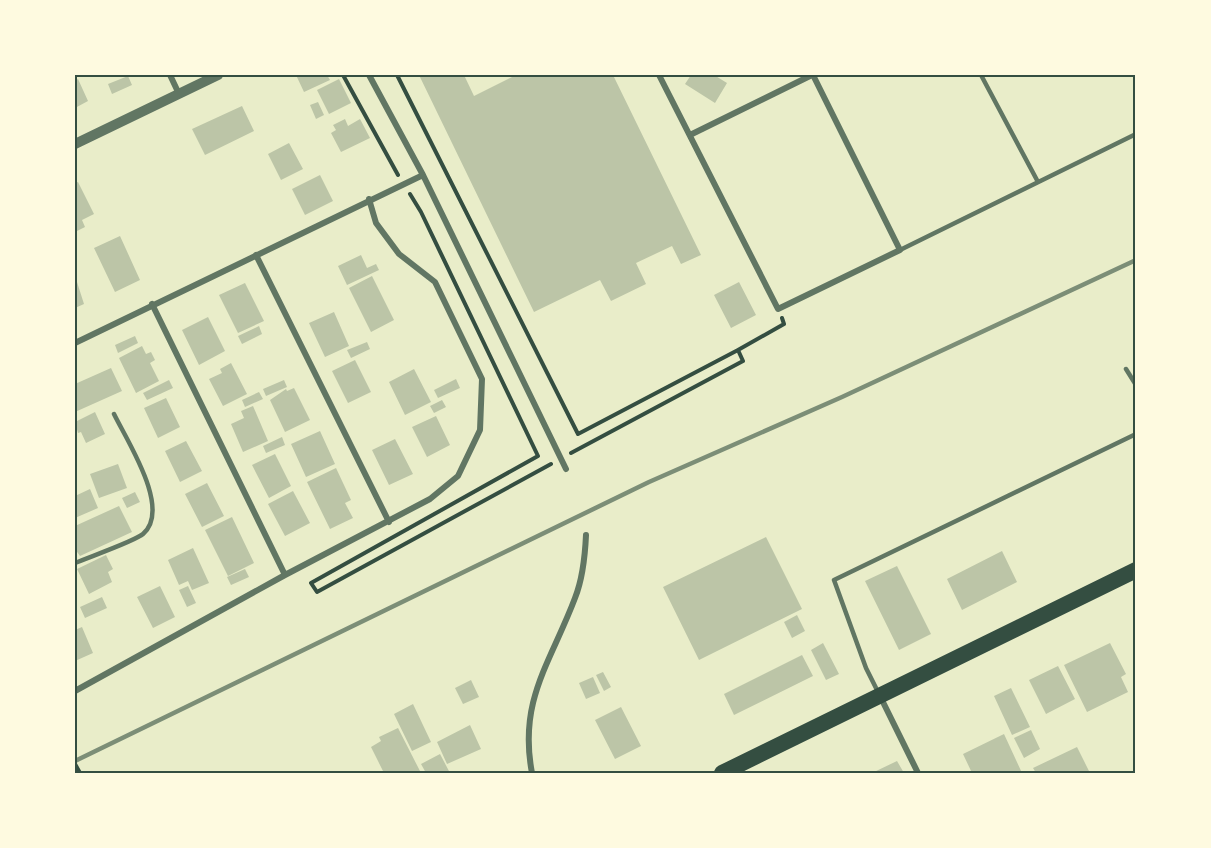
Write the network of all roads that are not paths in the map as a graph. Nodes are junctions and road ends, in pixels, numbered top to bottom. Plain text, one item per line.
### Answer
1 (170, 75) edge
2 (218, 75) edge
3 (369, 75) edge
4 (659, 75) edge
5 (813, 75) edge
6 (981, 75) edge
7 (179, 94) junction
8 (1136, 134) edge
9 (690, 135) junction
10 (75, 144) edge
11 (423, 175) junction
12 (1038, 182) junction
13 (369, 199) junction
14 (900, 250) junction
15 (256, 255) junction
16 (152, 304) junction
17 (75, 343) edge
18 (1126, 369) dead end
19 (1136, 385) edge
20 (114, 414) dead end
21 (1136, 434) edge
22 (566, 469) dead end
23 (389, 522) junction
24 (586, 535) dead end
25 (75, 563) edge
26 (1136, 570) edge
27 (285, 574) junction
28 (75, 691) edge
29 (880, 695) junction
30 (532, 773) edge
31 (722, 773) edge
32 (918, 773) edge

1 - 7 street
2 - 7 street
3 - 11 street
4 - 9 street
5 - 9 street
5 - 14 street
6 - 12 lane
7 - 10 street
8 - 12 lane
9 - 14 street
11 - 13 street
11 - 22 street
12 - 14 lane
13 - 15 street
13 - 23 street
15 - 16 street
15 - 23 street
16 - 17 street
16 - 27 street
18 - 19 lane
20 - 25 lane
21 - 29 lane
23 - 27 street
24 - 30 street
26 - 29 highway
27 - 28 street
29 - 31 highway
29 - 32 street

